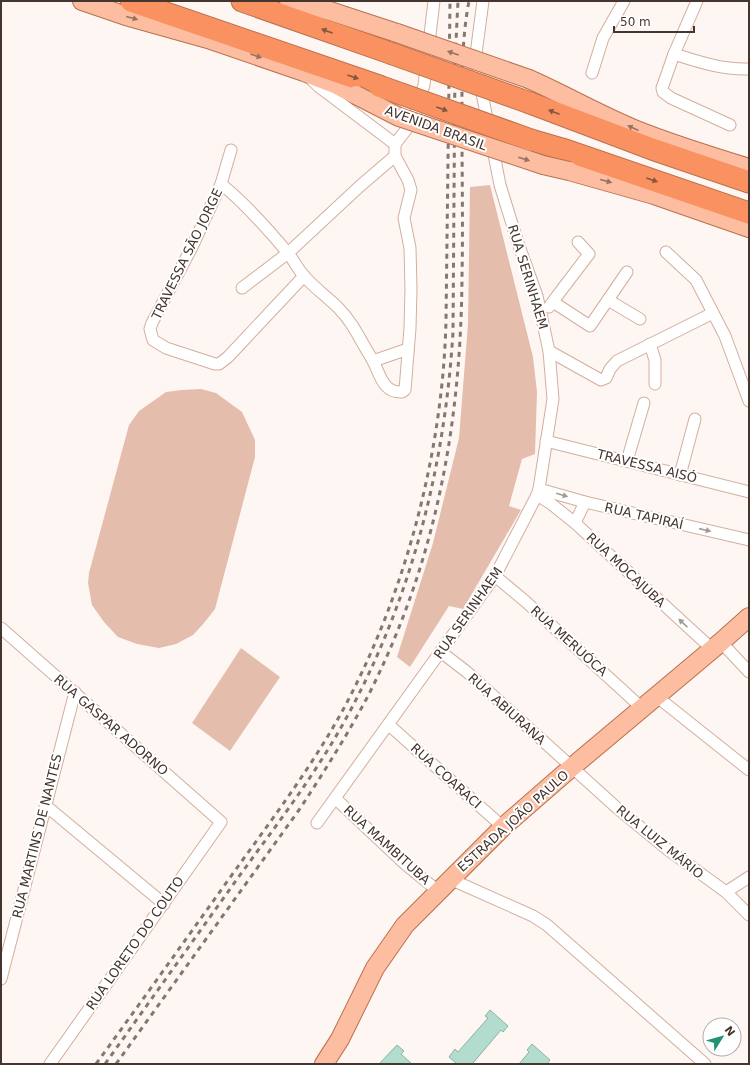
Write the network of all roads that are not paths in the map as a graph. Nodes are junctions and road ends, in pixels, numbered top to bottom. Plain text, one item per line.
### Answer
1 (82, 1) edge
2 (114, 1) edge
3 (131, 1) edge
4 (242, 1) edge
5 (289, 1) edge
6 (434, 1) edge
7 (483, 1) edge
8 (624, 1) edge
9 (697, 1) edge
10 (157, 10) junction
11 (674, 54) junction
12 (749, 69) edge
13 (304, 72) junction
14 (592, 73) dead end
15 (730, 125) dead end
16 (653, 136) junction
17 (395, 144) junction
18 (231, 150) dead end
19 (395, 156) junction
20 (749, 157) edge
21 (749, 168) edge
22 (749, 182) edge
23 (221, 184) junction
24 (654, 195) junction
25 (749, 213) edge
26 (749, 228) edge
27 (749, 241) edge
28 (578, 242) dead end
29 (666, 252) dead end
30 (288, 253) junction
31 (627, 272) dead end
32 (304, 276) junction
33 (242, 288) dead end
34 (608, 300) junction
35 (553, 302) junction
36 (713, 313) junction
37 (542, 318) junction
38 (640, 319) dead end
39 (650, 344) junction
40 (408, 349) junction
41 (549, 351) junction
42 (373, 361) junction
43 (655, 384) dead end
44 (749, 401) edge
45 (644, 403) dead end
46 (695, 419) dead end
47 (546, 441) junction
48 (627, 461) junction
49 (680, 474) junction
50 (538, 492) junction
51 (749, 492) edge
52 (585, 502) junction
53 (575, 524) junction
54 (749, 540) edge
55 (495, 576) junction
56 (749, 617) edge
57 (1, 628) edge
58 (717, 646) junction
59 (441, 652) junction
60 (749, 672) edge
61 (74, 692) junction
62 (656, 696) junction
63 (642, 708) junction
64 (389, 725) junction
65 (572, 767) junction
66 (749, 770) edge
67 (336, 799) junction
68 (45, 805) junction
69 (221, 822) joint
70 (317, 823) dead end
71 (504, 827) junction
72 (749, 877) edge
73 (444, 885) junction
74 (726, 892) junction
75 (164, 904) junction
76 (749, 915) edge
77 (1, 979) edge
78 (50, 1064) edge
79 (324, 1064) edge
80 (705, 1064) edge

1 -> 13 main road, AVENIDA BRASIL
2 - 10 main road
3 - 10 highway, AVENIDA BRASIL
22 -> 4 highway, bridge
16 -> 5 main road, bridge
6 - 17 street
7 - 37 street, RUA SERINHAEM
8 - 14 street
9 - 11 street
10 -> 25 highway, AVENIDA BRASIL, bridge
11 - 12 street
11 - 15 street
13 - 17 street
13 -> 24 main road, AVENIDA BRASIL, bridge
16 - 20 main road
16 - 21 main road
17 - 19 street
18 - 23 street, TRAVESSA SĀO JORGE
19 - 30 street
19 - 40 street
23 - 30 street
23 - 32 street, TRAVESSA SĀO JORGE
24 - 26 main road, AVENIDA BRASIL
24 - 27 main road
28 - 35 street
29 - 36 street
30 - 32 street
30 - 33 street
31 - 34 street
32 - 42 street
34 - 35 street
34 - 38 street
35 - 37 street
36 - 39 street
36 - 44 street
37 - 41 street, RUA SERINHAEM
39 - 41 street
39 - 43 street
40 - 42 street
40 - 42 street
41 - 47 street, RUA SERINHAEM
45 - 48 street
46 - 49 street
47 - 48 street, TRAVESSA AISÓ
47 - 50 street, RUA SERINHAEM
48 - 49 street, TRAVESSA AISÓ
49 - 51 street, TRAVESSA AISÓ
50 -> 52 street, RUA TAPIRAÍ
50 - 53 street, RUA MOCAJUBA
50 - 55 street, RUA SERINHAEM
52 - 53 street
52 -> 54 street, RUA TAPIRAÍ
58 -> 53 street, RUA MOCAJUBA
55 - 59 street, RUA SERINHAEM
55 - 63 street, RUA MERUÓCA
56 - 58 main road, ESTRADA JOÃO PAULO
57 - 61 street, RUA GASPAR ADORNO
58 - 60 street, RUA MOCAJUBA
58 - 62 main road, ESTRADA JOÃO PAULO
59 - 64 street, RUA SERINHAEM
59 - 65 street, RUA ABIURANA
61 - 68 street, RUA MARTINS DE NANTES
61 - 69 street, RUA GASPAR ADORNO
62 - 63 main road, ESTRADA JOÃO PAULO
62 - 66 street
63 - 65 main road, ESTRADA JOÃO PAULO
64 - 67 street, RUA SERINHAEM
64 - 71 street, RUA COARACI
65 - 71 main road, ESTRADA JOÃO PAULO
65 - 74 street, RUA LUIZ MÁRIO
67 - 70 street, RUA SERINHAEM
67 - 73 street, RUA MAMBITUBA
68 - 75 street
68 - 77 street, RUA MARTINS DE NANTES
69 - 75 street, RUA LORETO DO COUTO
71 - 73 main road, ESTRADA JOÃO PAULO
72 - 74 street
73 - 79 main road, ESTRADA JOÃO PAULO
73 - 80 street, RUA MAMBITUBA
74 - 76 street, RUA LUIZ MÁRIO
75 - 78 street, RUA LORETO DO COUTO

